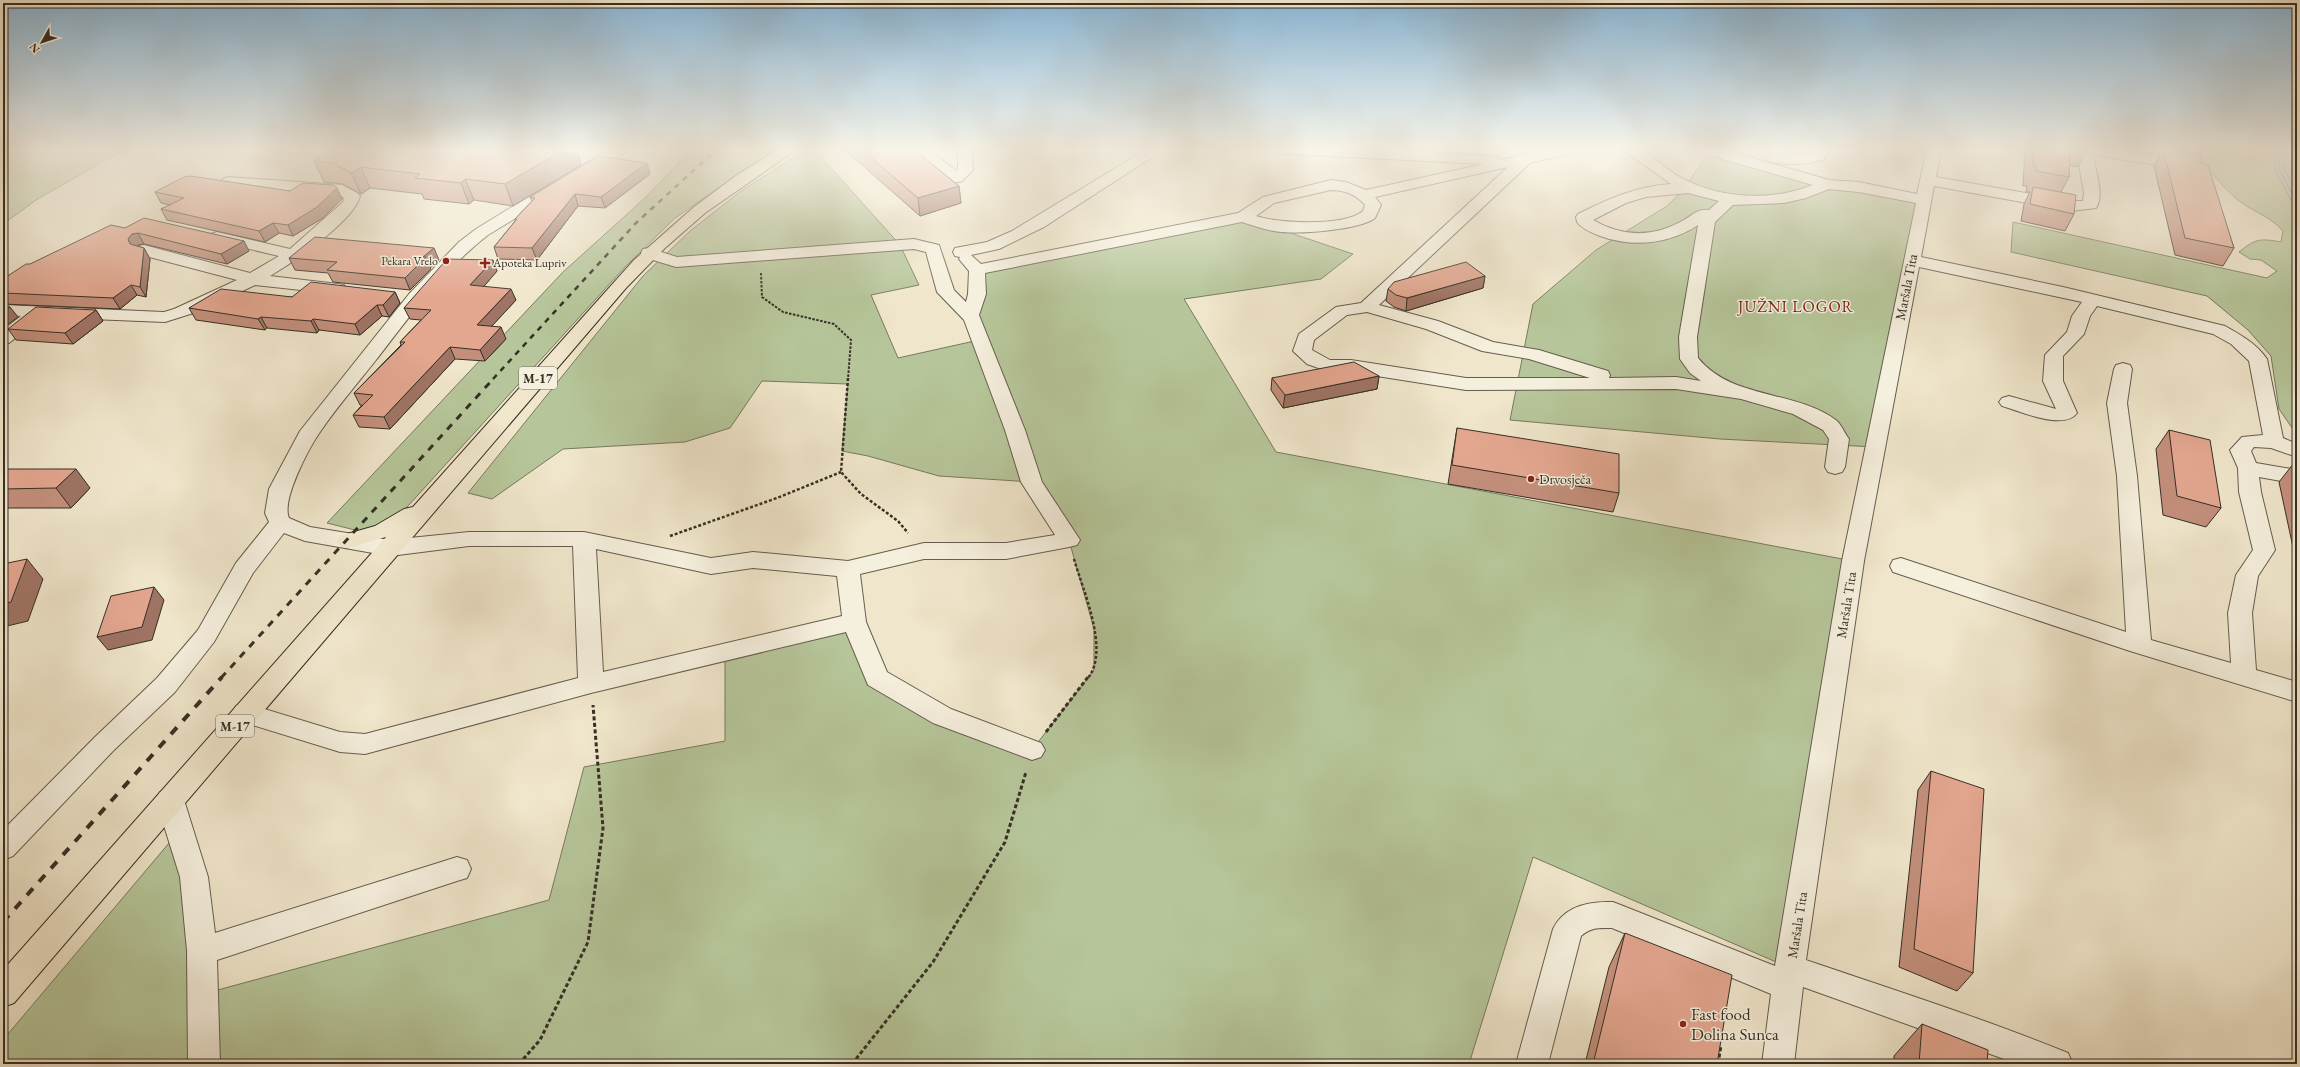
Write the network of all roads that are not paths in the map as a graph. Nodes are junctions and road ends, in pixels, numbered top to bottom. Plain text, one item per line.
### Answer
1 (351, 199) edge
2 (537, 199) edge
3 (712, 199) edge
4 (1075, 199) edge
5 (1274, 199) edge
6 (1368, 199) edge
7 (1483, 199) edge
8 (1622, 199) edge
9 (1696, 199) edge
10 (1749, 199) joint
11 (1779, 199) edge
12 (1917, 199) edge
13 (2032, 199) edge
14 (2091, 199) edge
15 (1923, 200) joint
16 (1243, 218) junction
17 (1705, 218) junction
18 (203, 234) edge
19 (933, 249) junction
20 (144, 250) edge
21 (961, 252) junction
22 (292, 254) junction
23 (649, 254) junction
24 (1911, 260) junction
25 (976, 270) junction
26 (251, 279) junction
27 (352, 291) edge
28 (2092, 300) junction
29 (1367, 306) junction
30 (3, 310) edge
31 (37, 313) junction
32 (970, 315) junction
33 (3, 339) edge
34 (1689, 359) junction
35 (2123, 370) dead end
36 (1676, 383) junction
37 (1635, 384) junction
38 (1740, 393) junction
39 (2009, 402) dead end
40 (2274, 442) junction
41 (2297, 451) edge
42 (1835, 467) dead end
43 (2248, 468) junction
44 (456, 472) junction
45 (2297, 476) edge
46 (280, 523) junction
47 (584, 539) junction
48 (348, 541) junction
49 (390, 548) junction
50 (1901, 566) dead end
51 (848, 569) junction
52 (854, 622) junction
53 (2139, 645) junction
54 (2244, 677) junction
55 (591, 684) junction
56 (2297, 692) edge
57 (246, 713) junction
58 (1032, 750) road end
59 (170, 800) junction
60 (3, 848) edge
61 (457, 869) dead end
62 (202, 951) junction
63 (1789, 977) junction
64 (3, 993) edge
65 (204, 1064) edge
66 (1532, 1064) edge
67 (1778, 1064) edge
68 (2057, 1064) edge

1 - 22 street
2 - 46 street
3 - 23 main road, M-17
4 - 21 street
5 - 16 street
6 - 16 street
7 - 29 street
8 - 17 street
9 - 17 street
10 - 11 street
10 - 17 street
12 - 15 street
13 - 14 street
15 - 24 street, Maršala Tita
16 - 25 street
17 - 34 street
18 - 22 street
19 - 21 street
19 - 23 street
19 - 32 street
20 - 26 street
21 - 25 street
22 - 26 street
23 - 44 main road, M-17
24 - 28 street
24 - 63 street, Maršala Tita
25 - 32 street
26 - 27 street
26 - 31 street
28 - 39 street
28 - 40 street
29 - 37 street
29 - 37 street
30 - 31 street
31 - 33 street
32 - 51 street
34 - 36 street
34 - 38 street
35 - 53 street
36 - 37 street
36 - 38 street
38 - 42 street
40 - 41 street
40 - 43 street
43 - 45 street
43 - 54 street
44 - 48 main road
44 - 49 main road, M-17
46 - 48 street
46 - 60 street
47 - 49 street
47 - 51 street
47 - 55 street
48 - 49 street
49 - 57 main road, M-17
50 - 53 street
51 - 52 street
52 - 55 street
52 - 58 street
53 - 54 street
54 - 56 street
55 - 57 street
57 - 59 main road, M-17
59 - 62 street
59 - 64 main road, M-17
61 - 62 street
62 - 65 street
63 - 66 street
63 - 67 street, Maršala Tita
63 - 68 street

